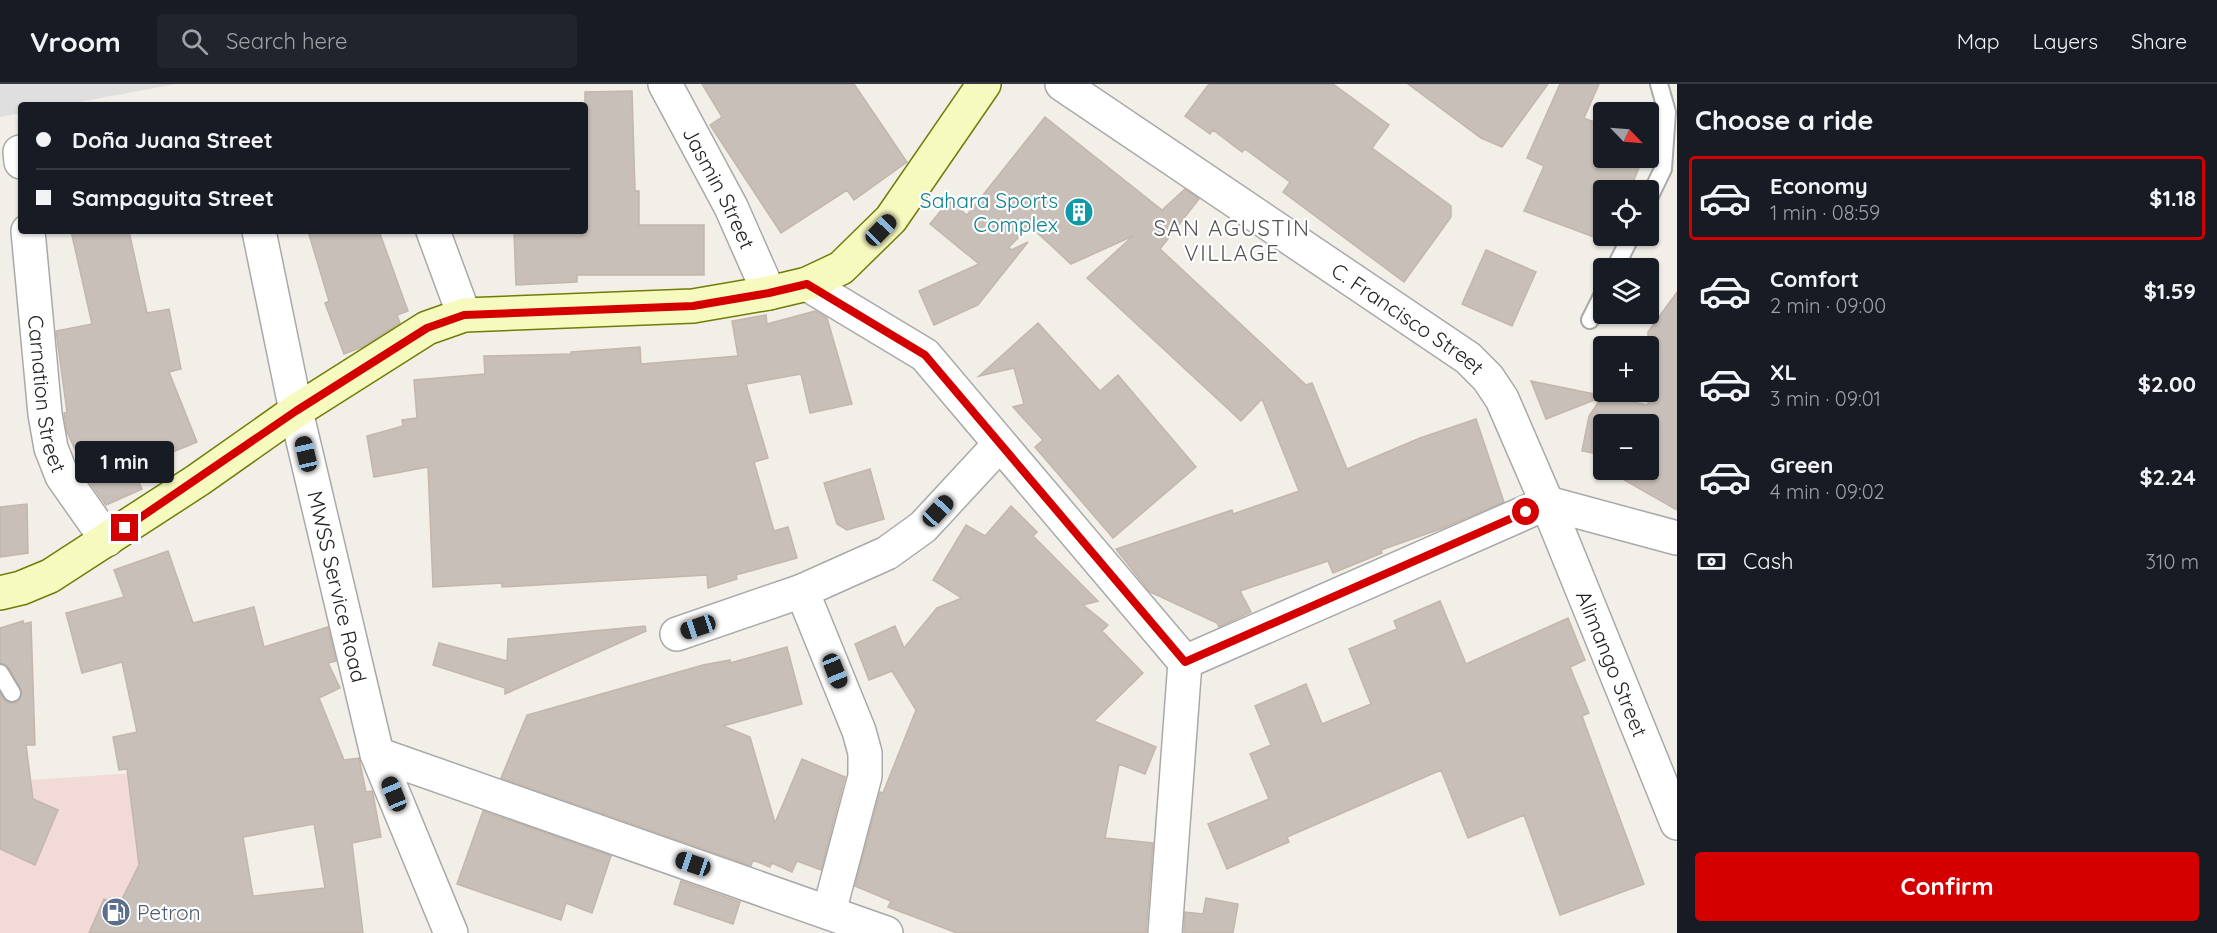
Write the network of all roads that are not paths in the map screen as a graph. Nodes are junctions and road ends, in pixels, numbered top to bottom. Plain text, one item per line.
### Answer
1 (665, 84) edge
2 (984, 84) edge
3 (1062, 84) edge
4 (1659, 84) edge
5 (1658, 180) edge
6 (27, 234) edge
7 (260, 234) edge
8 (434, 234) edge
9 (807, 284) junction
10 (769, 293) junction
11 (1593, 314) edge
12 (464, 315) junction
13 (1590, 320) dead end
14 (296, 411) junction
15 (999, 446) junction
16 (1548, 503) junction
17 (1677, 538) edge
18 (107, 540) junction
19 (802, 591) junction
20 (0, 592) edge
21 (677, 634) dead end
22 (1185, 662) junction
23 (0, 673) edge
24 (12, 693) dead end
25 (377, 754) junction
26 (1677, 823) edge
27 (829, 912) junction
28 (451, 933) edge
29 (886, 933) edge
30 (1165, 933) edge

1 - 10 street, Jasmin Street
2 - 9 street
3 - 16 street, C. Francisco Street
4 - 5 lane
6 - 18 street, Carnation Street
7 - 14 street, MWSS Service Road
8 - 12 street
9 - 10 street
9 - 15 street
10 - 12 street
11 - 13 lane
12 - 14 street
14 - 18 street
14 - 25 street, MWSS Service Road
15 - 19 street
15 - 22 street
16 - 17 street
16 - 22 street
16 - 26 street, Alimango Street
18 - 20 street
19 - 21 street
19 - 27 street
22 - 30 street
23 - 24 lane
25 - 27 street
25 - 28 street, MWSS Service Road
27 - 29 street

